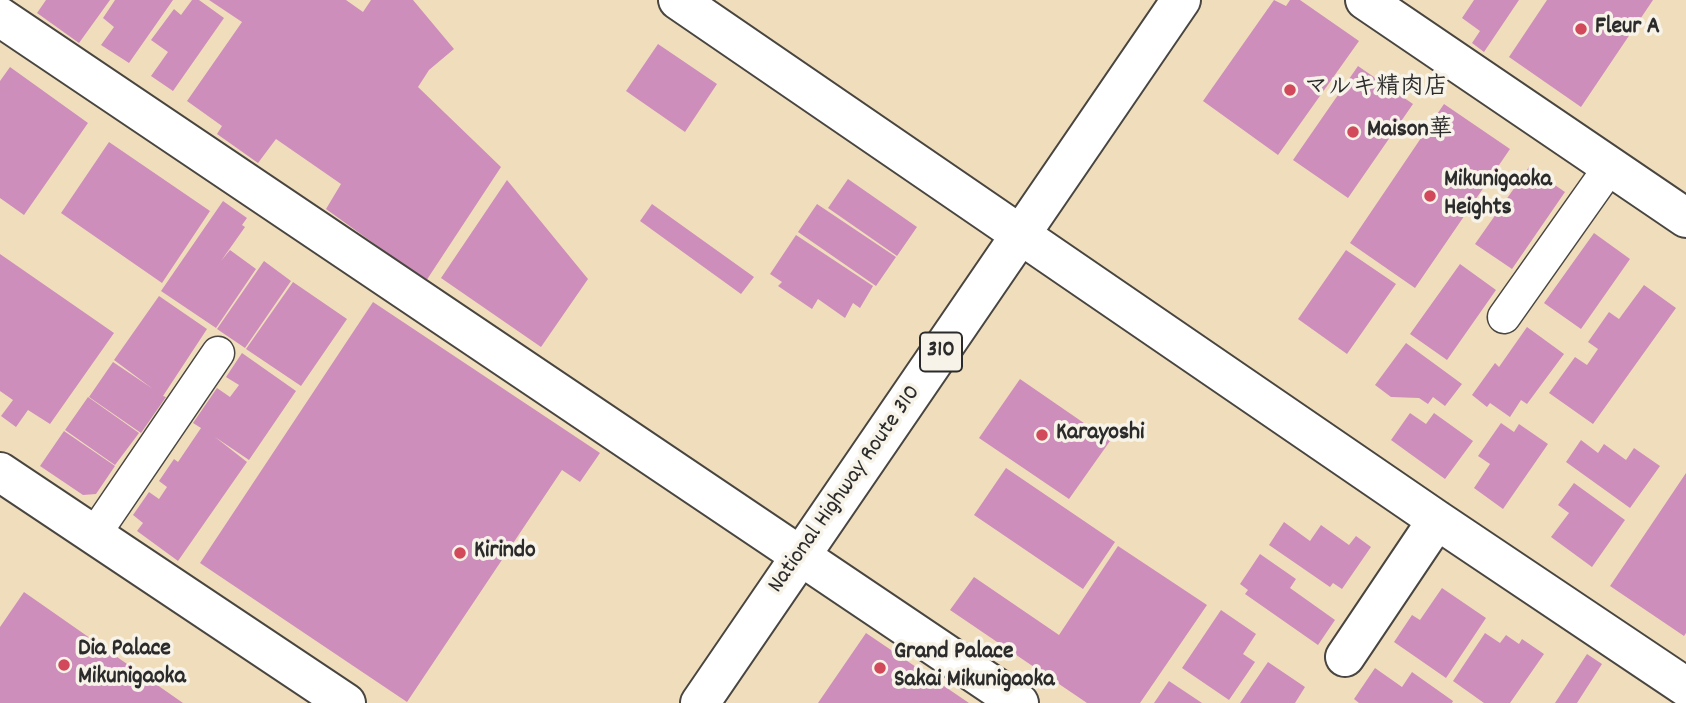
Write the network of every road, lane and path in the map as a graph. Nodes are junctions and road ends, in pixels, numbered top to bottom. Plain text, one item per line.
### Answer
1 (678, 0) edge
2 (1181, 0) edge
3 (1365, 0) edge
4 (0, 17) edge
5 (1610, 167) junction
6 (1686, 218) edge
7 (1023, 234) junction
8 (1504, 317) dead end
9 (218, 353) dead end
10 (0, 472) edge
11 (1437, 520) junction
12 (94, 535) junction
13 (799, 556) junction
14 (1345, 657) dead end
15 (1686, 687) edge
16 (346, 703) edge
17 (700, 703) edge
18 (1019, 703) edge

1 - 7 main road
2 - 7 main road, National Highway Route 310 / 310
3 - 5 main road
4 - 13 main road
5 - 6 main road
5 - 8 lane
7 - 11 main road
7 - 13 main road, National Highway Route 310 / 310
9 - 12 lane
10 - 12 main road
11 - 14 main road
11 - 15 main road
12 - 16 main road
13 - 17 main road, National Highway Route 310 / 310
13 - 18 main road

